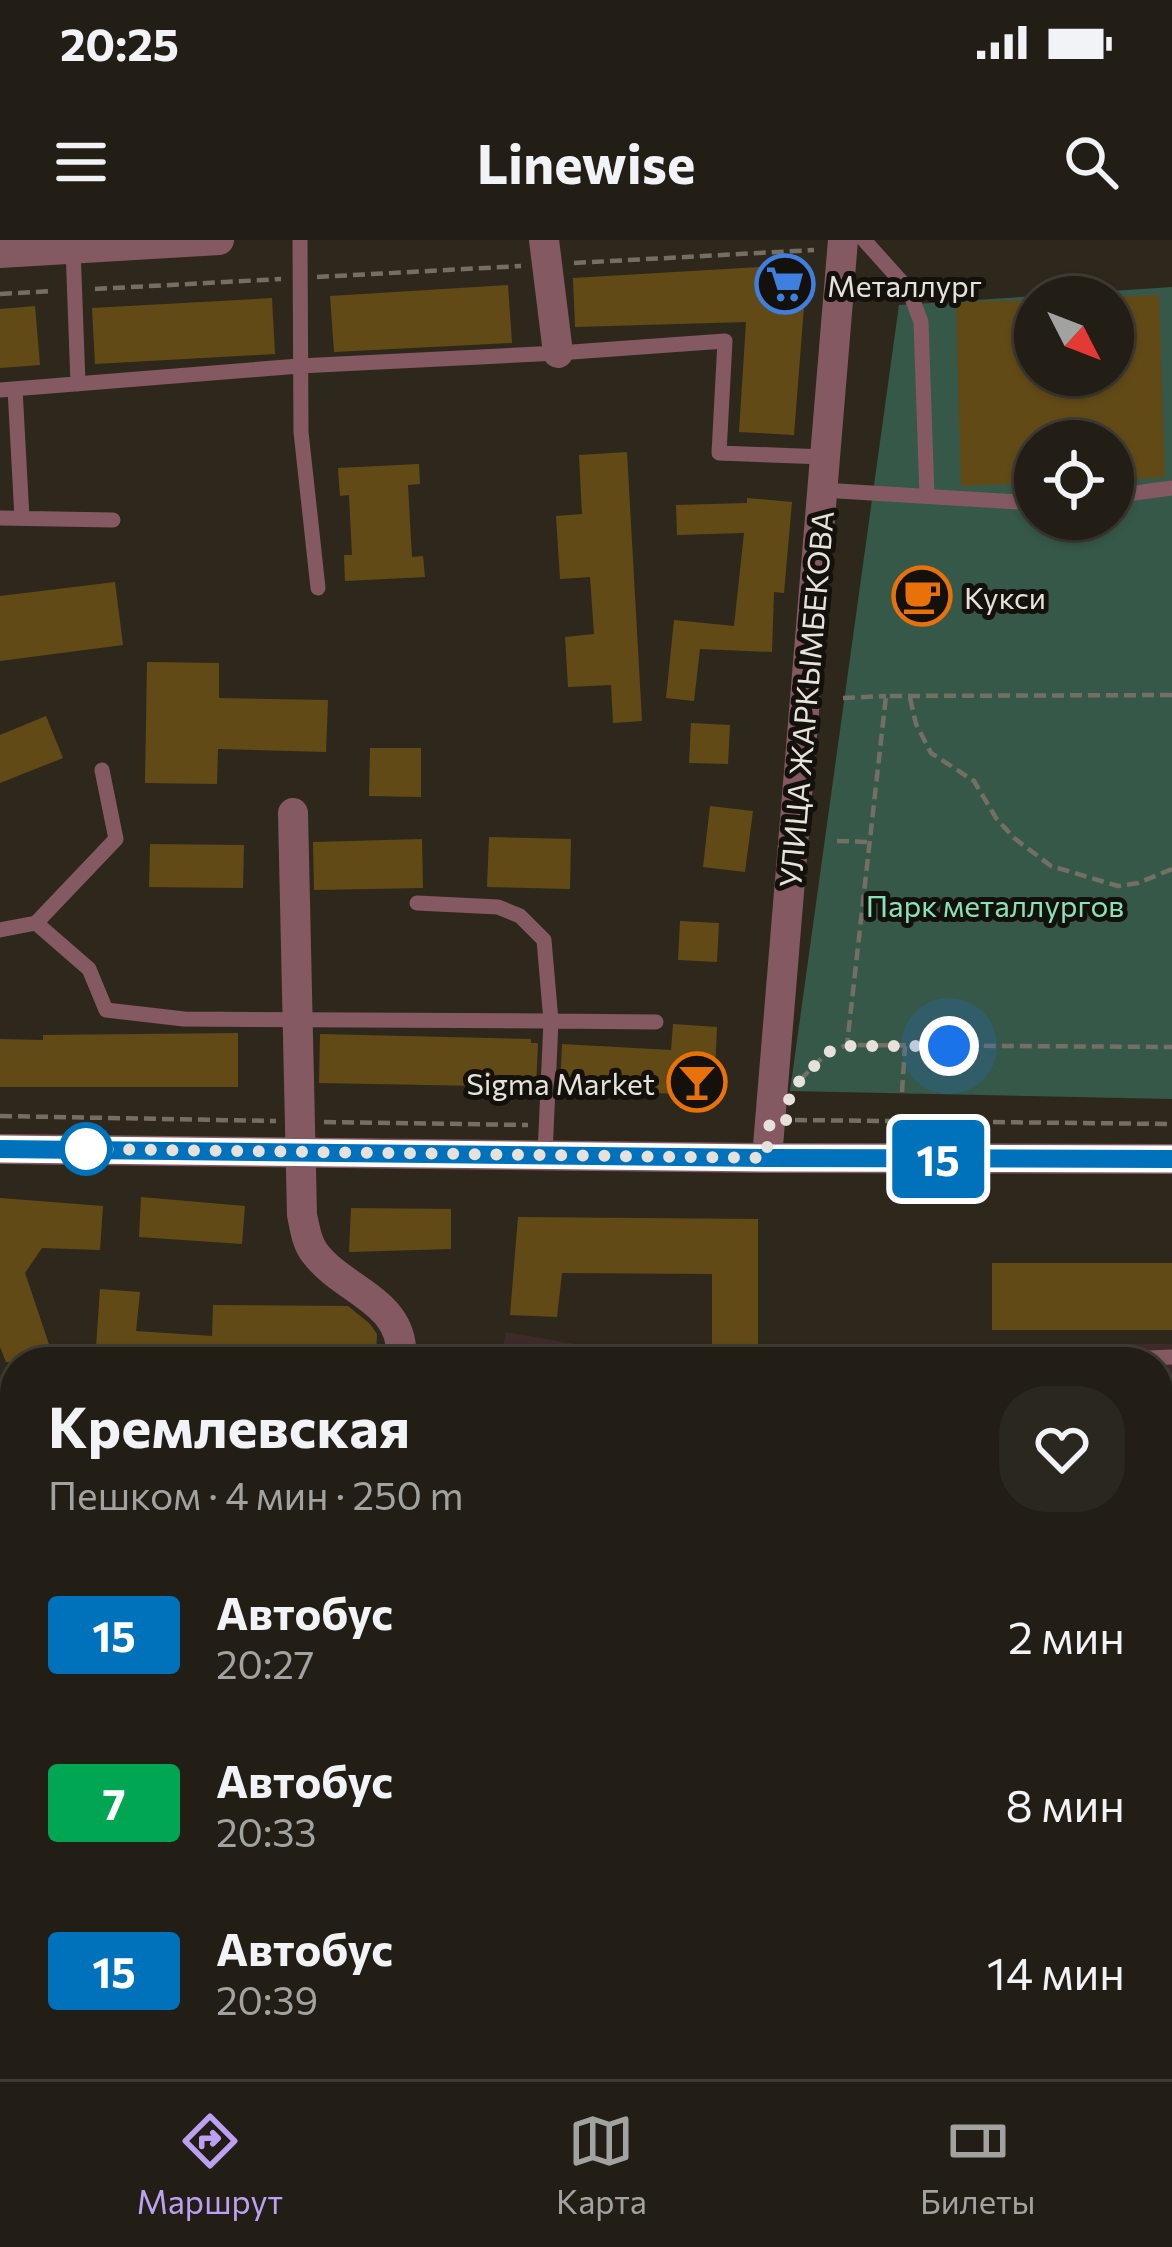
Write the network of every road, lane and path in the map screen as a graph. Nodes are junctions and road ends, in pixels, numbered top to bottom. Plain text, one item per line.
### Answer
1 (219, 240) edge
2 (300, 240) edge
3 (864, 240) edge
4 (830, 245) edge
5 (74, 248) junction
6 (546, 252) edge
7 (0, 253) edge
8 (300, 278) junction
9 (75, 290) junction
10 (0, 294) edge
11 (558, 353) junction
12 (299, 366) junction
13 (78, 384) junction
14 (8, 390) edge
15 (825, 457) junction
16 (1172, 488) edge
17 (822, 490) junction
18 (1134, 493) edge
19 (927, 496) junction
20 (1014, 502) edge
21 (0, 518) edge
22 (22, 518) junction
23 (112, 520) dead end
24 (318, 588) dead end
25 (1172, 695) edge
26 (886, 696) junction
27 (910, 696) junction
28 (843, 698) dead end
29 (102, 770) dead end
30 (293, 813) dead end
31 (837, 841) dead end
32 (870, 842) junction
33 (1172, 869) edge
34 (417, 903) dead end
35 (36, 923) junction
36 (0, 930) edge
37 (298, 1017) junction
38 (551, 1021) junction
39 (656, 1022) dead end
40 (847, 1046) junction
41 (905, 1046) junction
42 (1172, 1047) edge
43 (790, 1091) dead end
44 (902, 1092) dead end
45 (770, 1120) junction
46 (1172, 1124) edge
47 (0, 1149) edge
48 (301, 1151) junction
49 (545, 1154) junction
50 (766, 1158) junction
51 (1172, 1160) edge
52 (403, 1347) edge

1 - 5 street
2 - 8 lane
3 - 19 lane
4 - 6 path
4 - 15 street, УЛИЦА ЖАРКЫМБЕКОВА
5 - 7 street
5 - 9 lane
6 - 8 path
6 - 11 street
8 - 9 path
8 - 12 lane
9 - 10 path
9 - 13 lane
11 - 12 lane
11 - 15 lane
12 - 13 lane
12 - 24 lane
13 - 14 lane
14 - 22 lane
15 - 17 street, УЛИЦА ЖАРКЫМБЕКОВА
16 - 18 lane
17 - 19 lane
17 - 45 street, УЛИЦА ЖАРКЫМБЕКОВА
19 - 20 lane
21 - 22 lane
22 - 23 lane
25 - 27 path
26 - 27 path
26 - 28 path
26 - 32 path
27 - 33 path
29 - 35 lane
30 - 37 street
31 - 32 path
32 - 40 path
34 - 38 lane
35 - 36 lane
35 - 37 lane
37 - 38 lane
37 - 48 street
38 - 39 lane
38 - 49 lane
40 - 41 path
40 - 43 path
41 - 42 path
41 - 44 path
45 - 46 path
45 - 50 street, УЛИЦА ЖАРКЫМБЕКОВА
47 - 48 street
48 - 49 street
48 - 52 street
49 - 50 street
50 - 51 street

